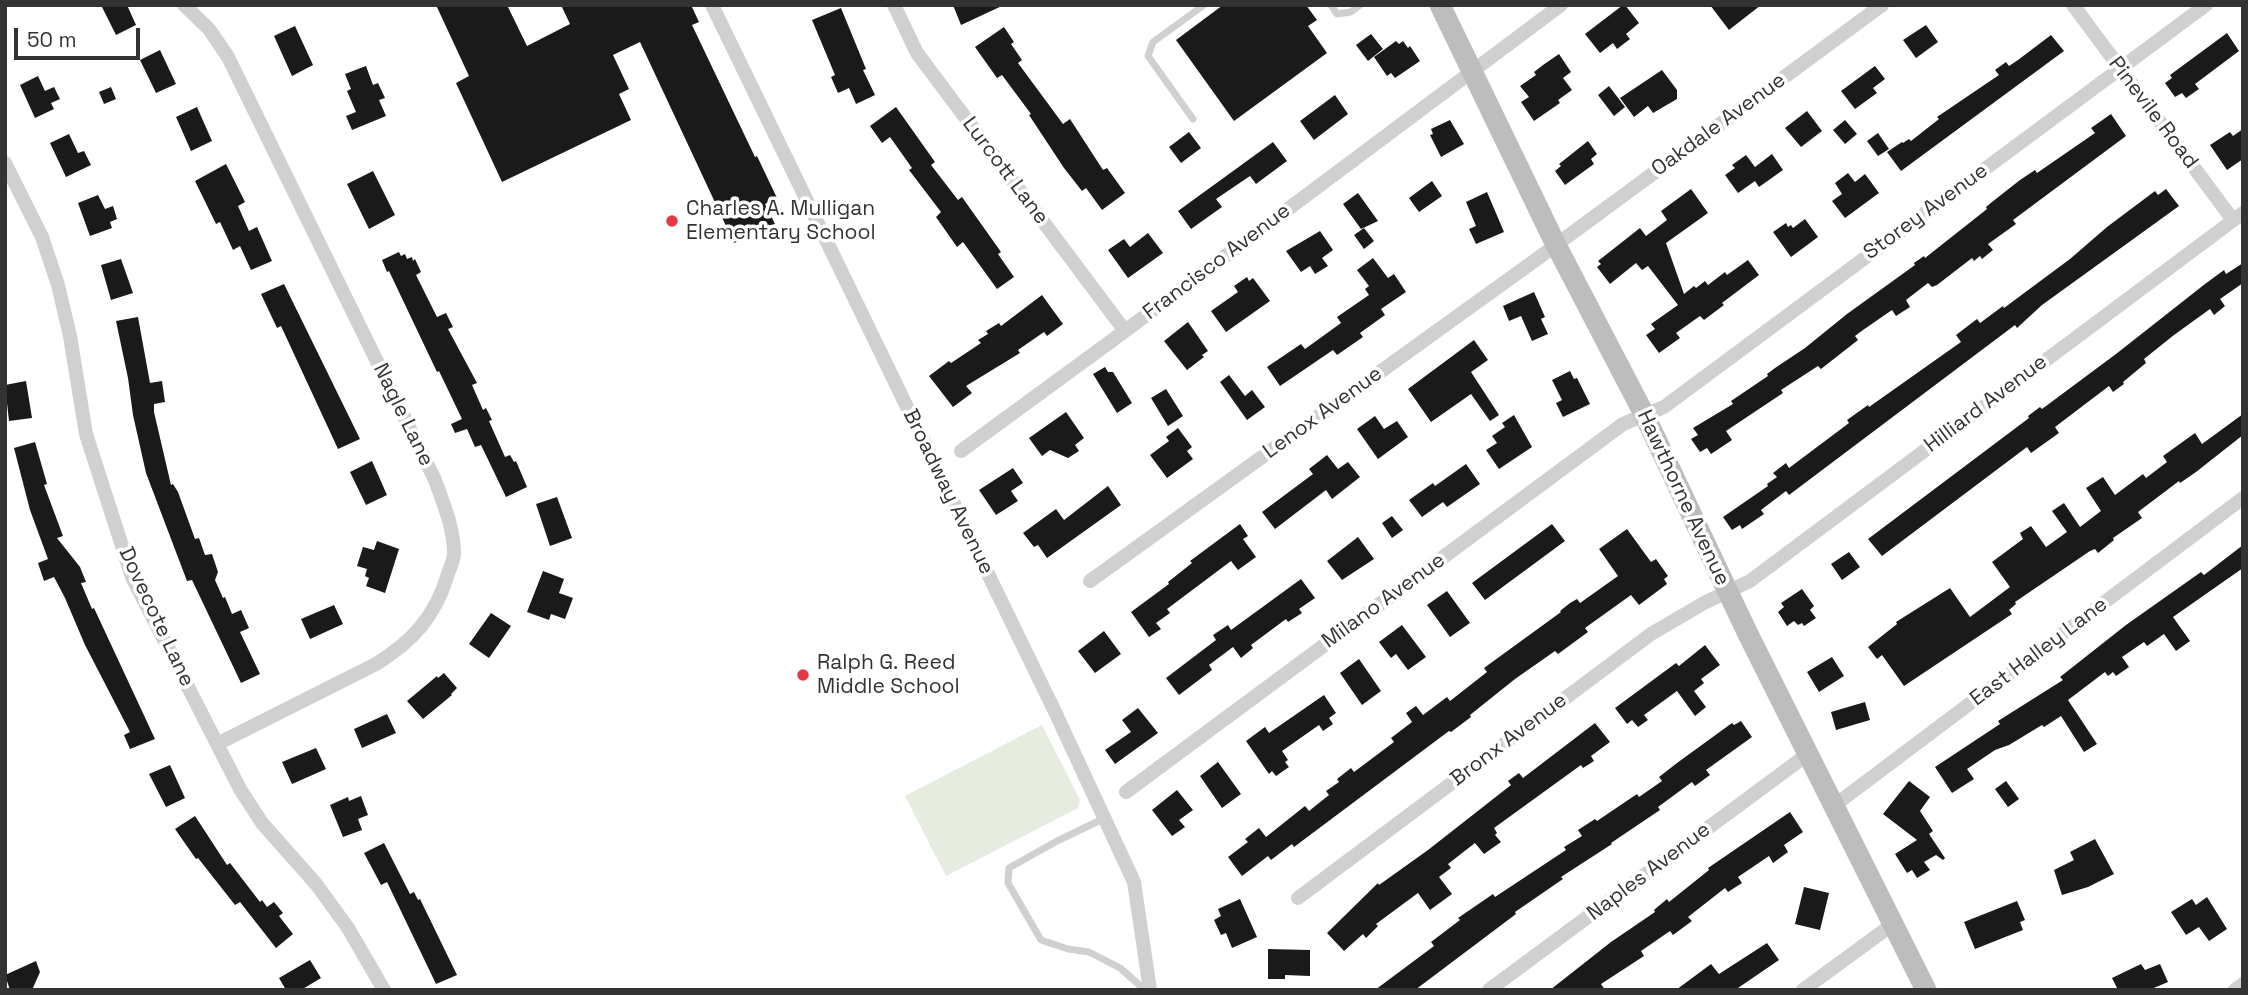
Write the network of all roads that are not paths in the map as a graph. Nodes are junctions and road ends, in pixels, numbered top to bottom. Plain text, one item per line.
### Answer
1 (184, 5) edge
2 (712, 5) edge
3 (894, 5) edge
4 (1204, 5) edge
5 (1331, 5) edge
6 (1360, 5) edge
7 (1440, 5) edge
8 (1561, 5) edge
9 (1882, 5) edge
10 (2073, 5) edge
11 (2206, 5) edge
12 (2120, 69) junction
13 (1472, 72) junction
14 (1193, 119) dead end
15 (5, 163) edge
16 (2238, 216) edge
17 (1556, 245) junction
18 (1125, 331) junction
19 (1644, 414) junction
20 (961, 451) dead end
21 (2243, 498) edge
22 (1090, 581) dead end
23 (1727, 592) junction
24 (217, 744) junction
25 (1808, 754) junction
26 (1126, 792) dead end
27 (1835, 805) junction
28 (1105, 818) junction
29 (1298, 898) dead end
30 (1893, 924) junction
31 (2243, 984) edge
32 (384, 990) edge
33 (1148, 990) edge
34 (1489, 990) edge
35 (1803, 990) edge
36 (1926, 990) edge
37 (2235, 990) edge

1 - 24 street, Nagle Lane
2 - 28 street, Broadway Avenue
3 - 18 street, Lurcott Lane
4 - 14 lane
5 - 6 lane
7 - 13 street, Hawthorne Avenue
8 - 13 street, Francisco Avenue
9 - 17 street, Oakdale Avenue
10 - 12 street, Pinevile Road
11 - 12 street, Storey Avenue
12 - 16 street, Pinevile Road
12 - 19 street, Storey Avenue
13 - 17 street, Hawthorne Avenue
13 - 18 street, Francisco Avenue
15 - 24 street, Dovecote Lane
16 - 23 street, Hilliard Avenue
17 - 19 street, Hawthorne Avenue
17 - 22 street, Lenox Avenue
18 - 20 street, Francisco Avenue
19 - 23 street, Hawthorne Avenue
19 - 26 street, Milano Avenue
21 - 27 street, East Halley Lane
23 - 25 street, Hawthorne Avenue
23 - 29 street, Bronx Avenue
24 - 32 street, Dovecote Lane
25 - 27 street, Hawthorne Avenue
25 - 34 street, Naples Avenue
27 - 30 street, Hawthorne Avenue
28 - 33 street, Broadway Avenue
28 - 33 lane
30 - 35 street
30 - 36 street, Hawthorne Avenue
31 - 37 street

